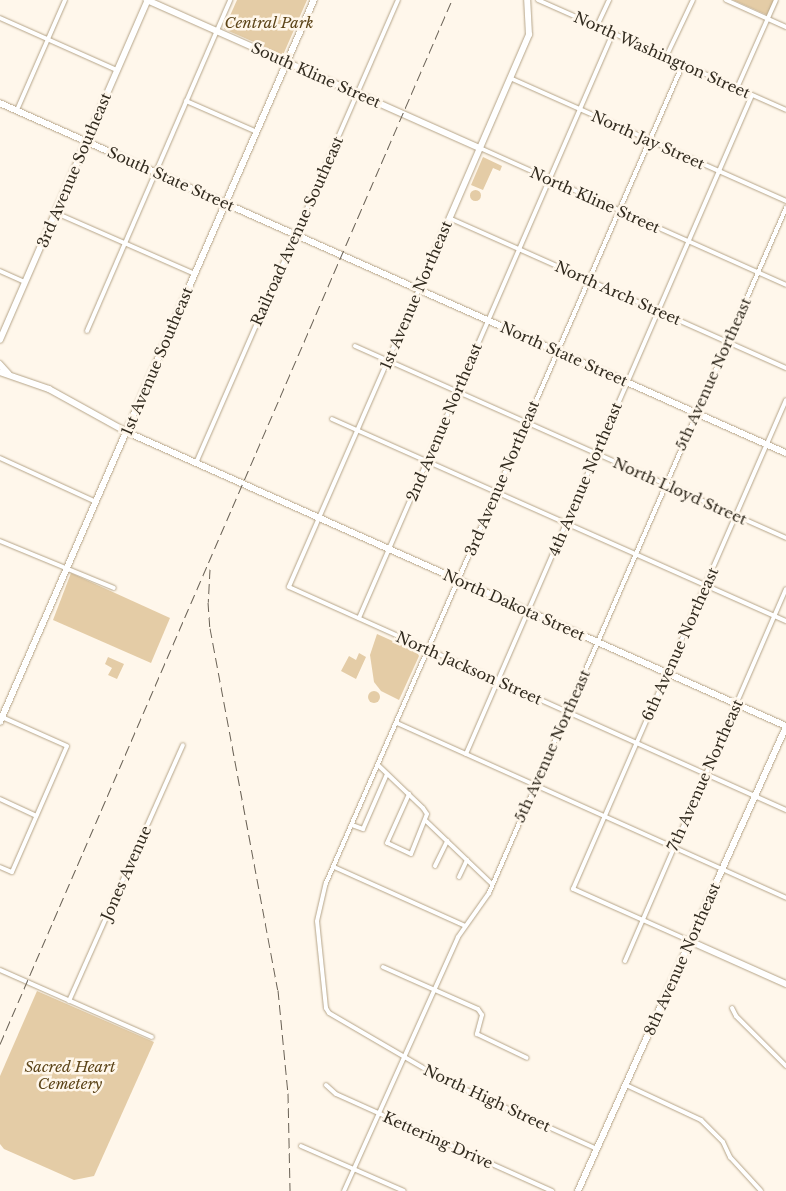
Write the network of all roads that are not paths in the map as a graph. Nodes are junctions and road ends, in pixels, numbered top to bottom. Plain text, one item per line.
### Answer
1 (65, 0) edge
2 (147, 0) edge
3 (230, 0) edge
4 (314, 0) edge
5 (398, 0) edge
6 (527, 0) edge
7 (538, 0) edge
8 (608, 0) edge
9 (693, 0) edge
10 (726, 0) edge
11 (776, 0) edge
12 (0, 18) edge
13 (768, 19) junction
14 (597, 26) junction
15 (786, 27) edge
16 (217, 31) junction
17 (613, 33) junction
18 (48, 39) junction
19 (666, 57) junction
20 (287, 62) junction
21 (683, 64) junction
22 (117, 70) junction
23 (510, 78) junction
24 (737, 88) junction
25 (357, 93) junction
26 (752, 95) junction
27 (186, 101) junction
28 (0, 103) edge
29 (17, 110) junction
30 (580, 110) junction
31 (786, 110) edge
32 (404, 114) joint
33 (257, 132) junction
34 (649, 140) junction
35 (87, 141) junction
36 (480, 148) junction
37 (719, 171) junction
38 (156, 172) junction
39 (549, 179) junction
40 (786, 202) edge
41 (226, 204) junction
42 (786, 208) edge
43 (619, 210) junction
44 (56, 213) junction
45 (449, 218) junction
46 (295, 234) junction
47 (689, 241) junction
48 (124, 243) junction
49 (519, 248) junction
50 (342, 255) joint
51 (0, 271) edge
52 (758, 272) junction
53 (195, 274) junction
54 (589, 279) junction
55 (25, 282) junction
56 (786, 285) edge
57 (418, 289) junction
58 (658, 311) junction
59 (488, 320) junction
60 (87, 331) dead end
61 (0, 340) edge
62 (728, 342) junction
63 (355, 346) dead end
64 (558, 351) junction
65 (387, 360) junction
66 (0, 364) edge
67 (786, 368) edge
68 (0, 372) edge
69 (13, 376) junction
70 (627, 382) junction
71 (458, 391) junction
72 (786, 400) edge
73 (697, 413) junction
74 (332, 419) dead end
75 (527, 422) junction
76 (357, 430) junction
77 (126, 432) junction
78 (767, 444) junction
79 (596, 453) junction
80 (786, 453) edge
81 (0, 458) edge
82 (196, 462) junction
83 (427, 462) junction
84 (666, 484) junction
85 (496, 492) junction
86 (96, 502) junction
87 (736, 515) junction
88 (320, 518) junction
89 (566, 523) junction
90 (786, 538) edge
91 (0, 541) edge
92 (389, 548) junction
93 (636, 554) junction
94 (66, 570) junction
95 (458, 580) junction
96 (706, 586) junction
97 (289, 587) joint
98 (114, 588) dead end
99 (786, 589) edge
100 (528, 611) junction
101 (774, 616) junction
102 (359, 618) junction
103 (786, 621) edge
104 (597, 642) junction
105 (428, 650) junction
106 (667, 673) junction
107 (498, 681) junction
108 (736, 704) junction
109 (567, 712) junction
110 (1, 720) edge
111 (397, 723) junction
112 (786, 727) edge
113 (636, 743) junction
114 (183, 746) dead end
115 (466, 754) junction
116 (378, 766) junction
117 (387, 774) junction
118 (706, 774) junction
119 (535, 785) junction
120 (409, 794) junction
121 (755, 796) junction
122 (0, 799) edge
123 (786, 810) edge
124 (36, 816) junction
125 (605, 817) junction
126 (426, 821) junction
127 (352, 826) junction
128 (447, 841) junction
129 (674, 847) junction
130 (467, 860) junction
131 (435, 866) dead end
132 (0, 867) edge
133 (334, 867) junction
134 (723, 869) junction
135 (459, 877) dead end
136 (492, 884) junction
137 (786, 898) edge
138 (642, 920) junction
139 (465, 926) junction
140 (690, 941) junction
141 (625, 961) dead end
142 (383, 967) dead end
143 (0, 970) edge
144 (786, 984) edge
145 (434, 989) junction
146 (70, 1001) junction
147 (732, 1008) dead end
148 (327, 1011) joint
149 (152, 1037) dead end
150 (404, 1057) junction
151 (527, 1058) dead end
152 (786, 1066) edge
153 (326, 1085) dead end
154 (626, 1085) junction
155 (379, 1113) junction
156 (301, 1146) dead end
157 (597, 1149) junction
158 (354, 1168) junction
159 (344, 1191) edge
160 (404, 1191) edge
161 (552, 1191) edge
162 (578, 1191) edge
163 (761, 1191) edge

1 - 18 street
2 - 16 street, South Kline Street
2 - 22 street, 3rd Avenue Southeast
3 - 16 street
4 - 20 street, 1st Avenue Southeast
5 - 25 street, Railroad Avenue Southeast
6 - 23 street, 1st Avenue Northeast
7 - 14 street, North Washington Street
8 - 14 street
9 - 19 street
10 - 13 street
11 - 13 street
12 - 18 street
13 - 15 street
13 - 24 street
14 - 17 street, North Washington Street
16 - 20 street, South Kline Street
16 - 27 street
17 - 19 street, North Washington Street
17 - 30 street, 2nd Avenue Northeast
18 - 22 street
18 - 29 street
19 - 21 street, North Washington Street
20 - 25 street, South Kline Street
20 - 33 street, 1st Avenue Southeast
21 - 24 street, North Washington Street
21 - 34 street, 3rd Avenue Northeast
22 - 35 street, 3rd Avenue Southeast
23 - 30 street, North Jay Street
23 - 36 street, 1st Avenue Northeast
24 - 26 street, North Washington Street
25 - 32 street, South Kline Street
25 - 46 street, Railroad Avenue Southeast
26 - 31 street, North Washington Street
26 - 37 street, 4th Avenue Northeast
27 - 33 street
27 - 38 street
28 - 29 street, South State Street
29 - 35 street, South State Street
30 - 34 street, North Jay Street
30 - 39 street, 2nd Avenue Northeast
32 - 36 street, North Kline Street
33 - 41 street, 1st Avenue Southeast
34 - 37 street, North Jay Street
34 - 43 street, 3rd Avenue Northeast
35 - 38 street, South State Street
35 - 44 street, 3rd Avenue Southeast
36 - 39 street, North Kline Street
36 - 45 street, 1st Avenue Northeast
37 - 40 street, North Jay Street
37 - 47 street, 4th Avenue Northeast
38 - 41 street, South State Street
38 - 48 street
39 - 43 street, North Kline Street
39 - 49 street, 2nd Avenue Northeast
41 - 46 street, South State Street
41 - 53 street, 1st Avenue Southeast
42 - 52 street, 5th Avenue Northeast
43 - 47 street, North Kline Street
43 - 54 street, 3rd Avenue Northeast
44 - 48 street
44 - 55 street, 3rd Avenue Southeast
45 - 49 street, North Arch Street
45 - 57 street, 1st Avenue Northeast
46 - 50 street, South State Street
46 - 82 street, Railroad Avenue Southeast
47 - 52 street, North Kline Street
47 - 58 street, 4th Avenue Northeast
48 - 53 street
48 - 60 street
49 - 54 street, North Arch Street
49 - 59 street, 2nd Avenue Northeast
50 - 57 street, North State Street
51 - 55 street
52 - 56 street, North Kline Street
52 - 62 street, 5th Avenue Northeast
53 - 77 street, 1st Avenue Southeast
54 - 58 street, North Arch Street
54 - 64 street, 3rd Avenue Northeast
55 - 61 street, 3rd Avenue Southeast
57 - 59 street, North State Street
57 - 65 street, 1st Avenue Northeast
58 - 62 street, North Arch Street
58 - 70 street, 4th Avenue Northeast
59 - 64 street, North State Street
59 - 71 street, 2nd Avenue Northeast
62 - 67 street, North Arch Street
62 - 73 street, 5th Avenue Northeast
63 - 65 street, North Lloyd Street
64 - 70 street, North State Street
64 - 75 street, 3rd Avenue Northeast
65 - 71 street, North Lloyd Street
65 - 76 street, 1st Avenue Northeast
66 - 69 street
68 - 69 street, North Dakota Street
69 - 77 street, North Dakota Street
70 - 73 street, North State Street
70 - 79 street, 4th Avenue Northeast
71 - 75 street, North Lloyd Street
71 - 83 street, 2nd Avenue Northeast
72 - 78 street, 6th Avenue Northeast
73 - 78 street, North State Street
73 - 84 street, 5th Avenue Northeast
74 - 76 street
75 - 79 street, North Lloyd Street
75 - 85 street, 3rd Avenue Northeast
76 - 83 street
76 - 88 street, 1st Avenue Northeast
77 - 82 street, North Dakota Street
77 - 86 street, 1st Avenue Southeast
78 - 80 street, North State Street
78 - 87 street, 6th Avenue Northeast
79 - 84 street, North Lloyd Street
79 - 89 street, 4th Avenue Northeast
81 - 86 street
82 - 88 street, North Dakota Street
83 - 85 street
83 - 92 street, 2nd Avenue Northeast
84 - 87 street, North Lloyd Street
84 - 93 street, 5th Avenue Northeast
85 - 89 street
85 - 95 street, 3rd Avenue Northeast
86 - 94 street, 1st Avenue Southeast
87 - 90 street, North Lloyd Street
87 - 96 street, 6th Avenue Northeast
88 - 92 street, North Dakota Street
88 - 97 street, 1st Avenue Northeast
89 - 93 street
89 - 100 street, 4th Avenue Northeast
91 - 94 street
92 - 95 street, North Dakota Street
92 - 102 street, 2nd Avenue Northeast
93 - 96 street
93 - 104 street, 5th Avenue Northeast
94 - 98 street
94 - 110 street, 1st Avenue Southeast
95 - 100 street, North Dakota Street
95 - 105 street, 3rd Avenue Northeast
96 - 101 street
96 - 106 street, 6th Avenue Northeast
97 - 102 street, North Jackson Street
99 - 101 street, 7th Avenue Northeast
100 - 104 street, North Dakota Street
100 - 107 street, 4th Avenue Northeast
101 - 103 street
101 - 108 street, 7th Avenue Northeast
102 - 105 street, North Jackson Street
104 - 106 street, North Dakota Street
104 - 109 street, 5th Avenue Northeast
105 - 107 street, North Jackson Street
105 - 111 street, 3rd Avenue Northeast
106 - 108 street, North Dakota Street
106 - 113 street, 6th Avenue Northeast
107 - 109 street, North Jackson Street
107 - 115 street, 4th Avenue Northeast
108 - 112 street, North Dakota Street
108 - 118 street, 7th Avenue Northeast
109 - 113 street, North Jackson Street
109 - 119 street, 5th Avenue Northeast
110 - 124 street
111 - 115 street
111 - 116 street, 3rd Avenue Northeast
112 - 121 street, 8th Avenue Northeast
113 - 118 street, North Jackson Street
113 - 125 street, 6th Avenue Northeast
114 - 146 street, Jones Avenue
115 - 119 street
116 - 117 street
116 - 127 street, 3rd Avenue Northeast
117 - 120 street
117 - 127 street
118 - 121 street, North Jackson Street
118 - 129 street, 7th Avenue Northeast
119 - 125 street
119 - 136 street, 5th Avenue Northeast
120 - 126 street
120 - 126 street
121 - 123 street, North Jackson Street
121 - 134 street, 8th Avenue Northeast
122 - 124 street
124 - 132 street
125 - 129 street
125 - 138 street, 6th Avenue Northeast
126 - 128 street
127 - 133 street, 3rd Avenue Northeast
128 - 130 street
128 - 131 street
129 - 134 street
129 - 138 street, 7th Avenue Northeast
130 - 135 street
130 - 136 street
133 - 139 street
133 - 148 street, 3rd Avenue Northeast
134 - 137 street
134 - 140 street, 8th Avenue Northeast
136 - 139 street, 5th Avenue Northeast
138 - 140 street
138 - 141 street, 7th Avenue Northeast
139 - 145 street, 5th Avenue Northeast
140 - 144 street
140 - 154 street, 8th Avenue Northeast
142 - 145 street
143 - 146 street
145 - 150 street, 5th Avenue Northeast
145 - 151 street
146 - 149 street
147 - 152 street
148 - 150 street, North High Street
150 - 155 street, 5th Avenue Northeast
150 - 157 street, North High Street
153 - 155 street, Kettering Drive
154 - 157 street, 8th Avenue Northeast
154 - 163 street
155 - 158 street, 5th Avenue Northeast
155 - 161 street, Kettering Drive
156 - 158 street
157 - 162 street, 8th Avenue Northeast
158 - 159 street, 5th Avenue Northeast
158 - 160 street

